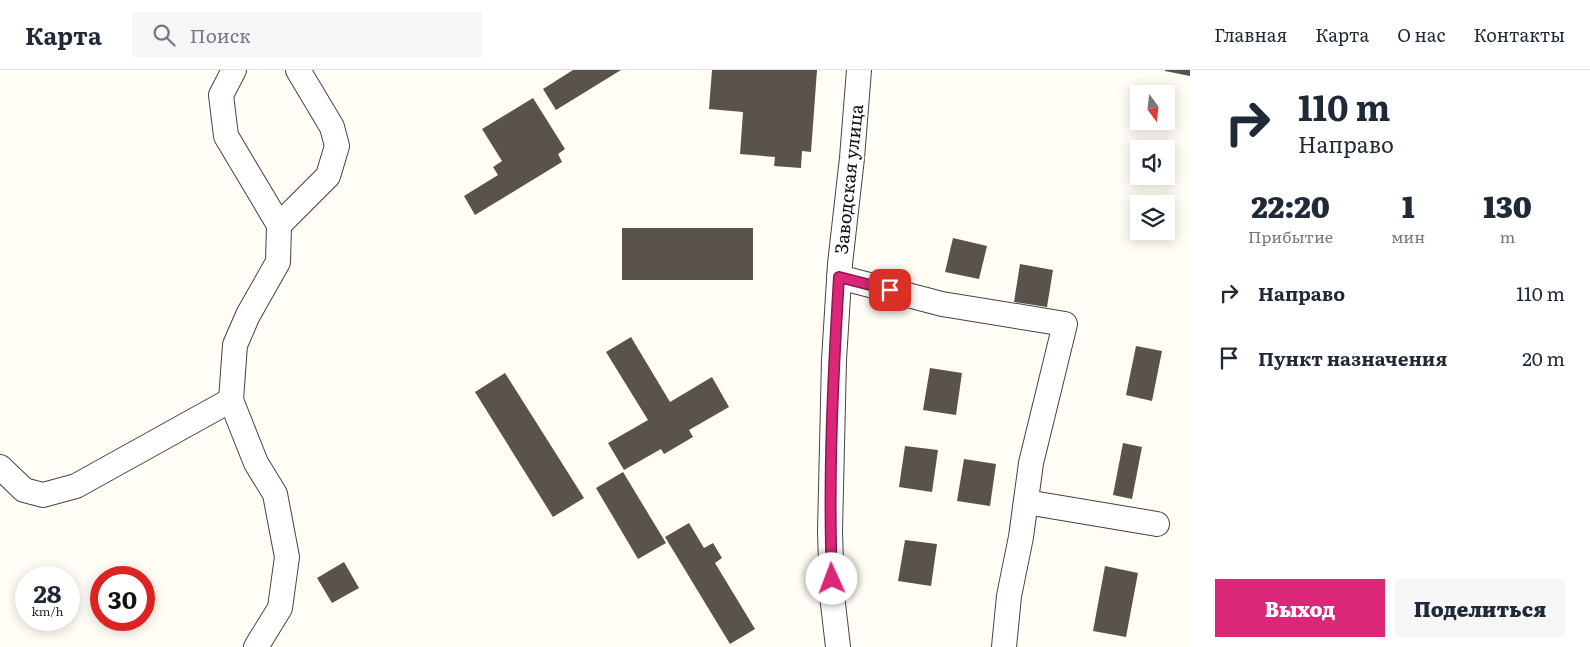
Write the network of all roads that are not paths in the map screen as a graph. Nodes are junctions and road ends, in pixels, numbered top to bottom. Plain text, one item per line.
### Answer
1 (234, 70) edge
2 (298, 70) edge
3 (859, 70) edge
4 (279, 225) junction
5 (839, 277) junction
6 (231, 400) junction
7 (0, 468) edge
8 (1026, 502) junction
9 (1157, 524) dead end
10 (256, 647) edge
11 (838, 647) edge
12 (1004, 647) edge

1 - 4 street
2 - 4 street
3 - 5 street, Заводская улица
4 - 6 street
5 - 8 street
5 - 11 street, Заводская улица
6 - 7 street
6 - 10 street
8 - 9 street
8 - 12 street

